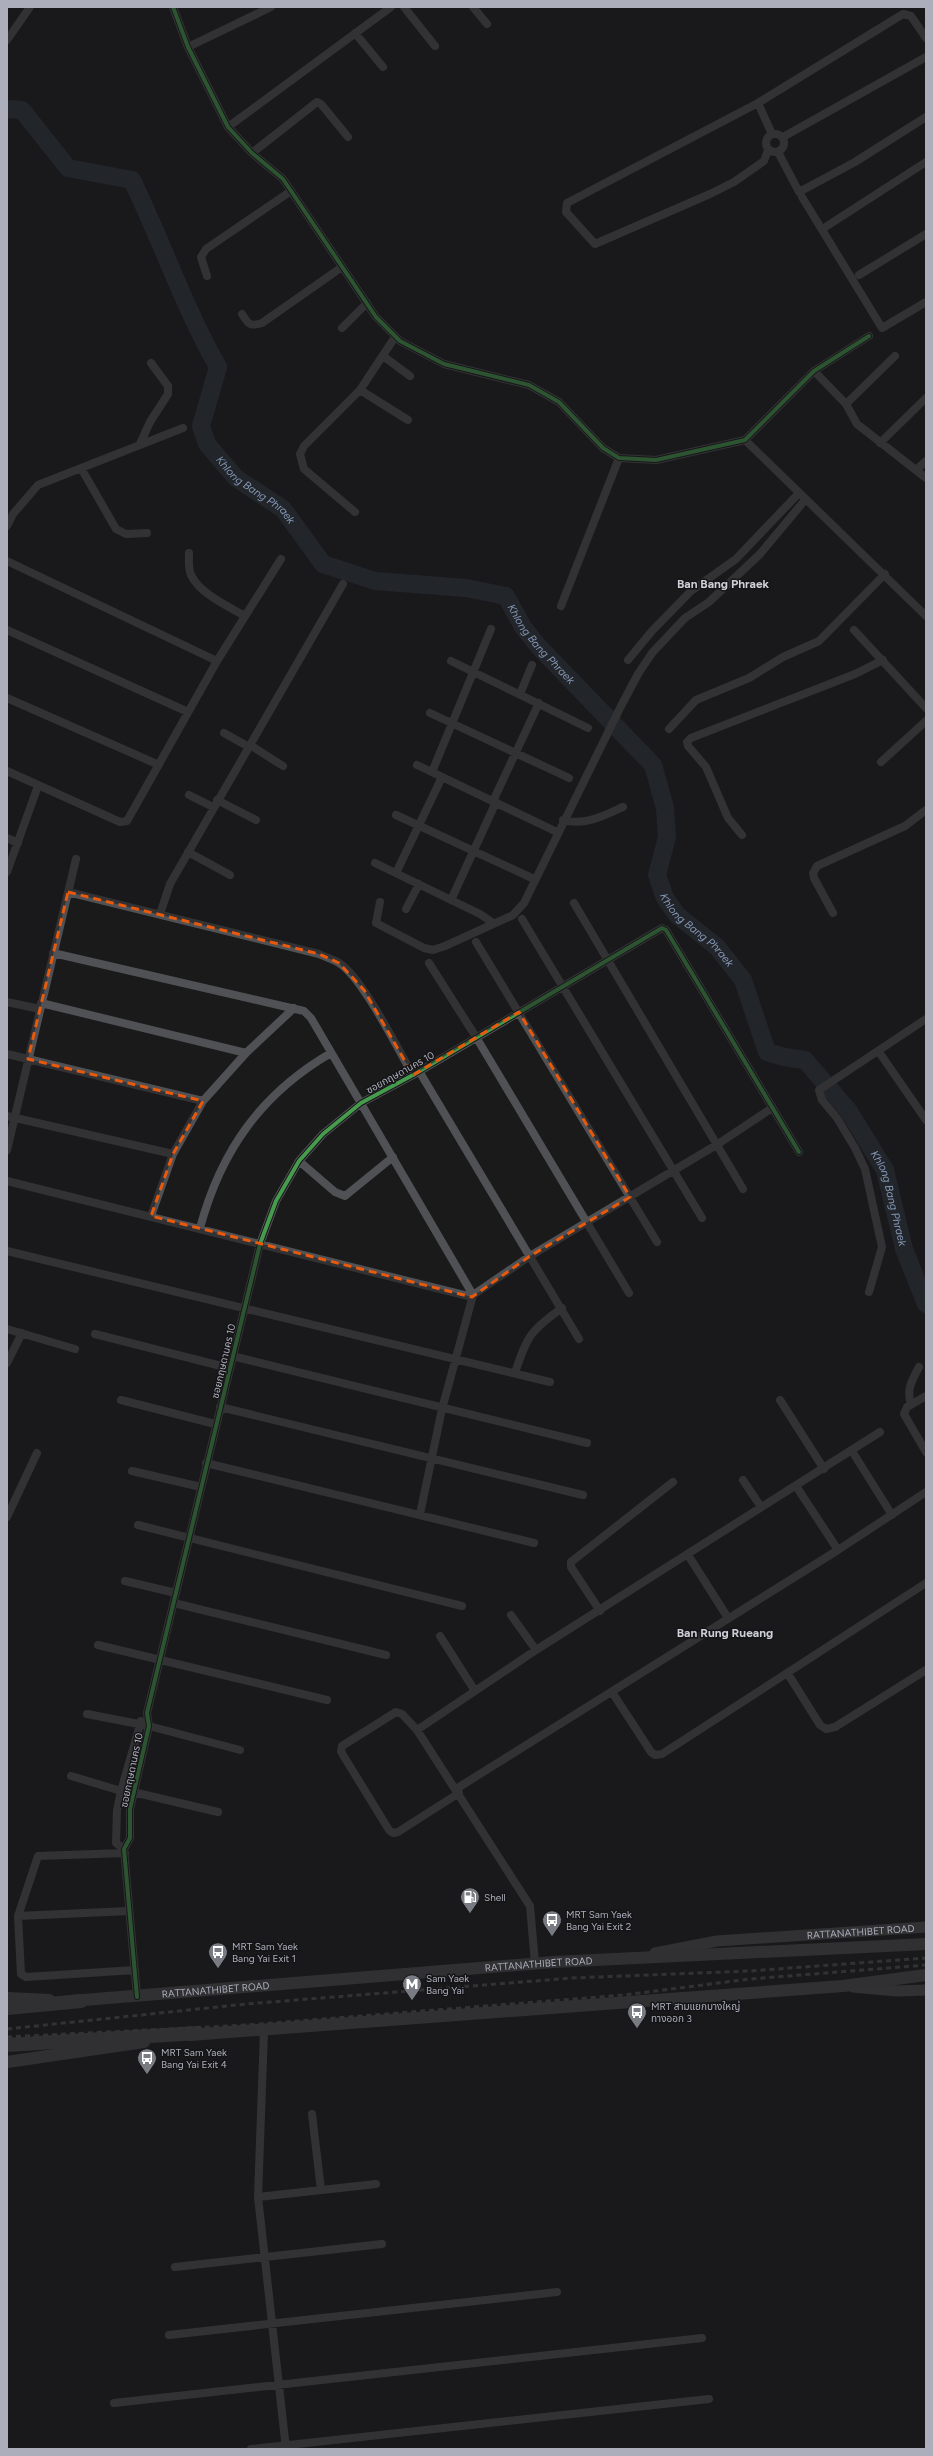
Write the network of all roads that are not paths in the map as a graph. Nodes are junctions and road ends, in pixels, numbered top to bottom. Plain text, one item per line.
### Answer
1 (30, 7) edge
2 (173, 7) edge
3 (271, 7) edge
4 (391, 7) edge
5 (404, 7) edge
6 (473, 7) edge
7 (487, 24) dead end
8 (355, 33) junction
9 (926, 38) edge
10 (7, 40) edge
11 (435, 46) dead end
12 (188, 47) junction
13 (926, 57) edge
14 (383, 67) dead end
15 (758, 102) junction
16 (926, 117) edge
17 (228, 127) junction
18 (772, 134) junction
19 (348, 137) dead end
20 (783, 137) junction
21 (768, 150) junction
22 (778, 152) junction
23 (252, 153) junction
24 (926, 162) edge
25 (291, 191) junction
26 (802, 197) dead end
27 (827, 226) dead end
28 (926, 234) edge
29 (342, 268) junction
30 (859, 275) dead end
31 (207, 276) dead end
32 (926, 302) edge
33 (366, 303) junction
34 (242, 314) dead end
35 (342, 328) dead end
36 (869, 336) dead end
37 (395, 337) junction
38 (383, 356) junction
39 (895, 356) dead end
40 (151, 363) dead end
41 (814, 371) junction
42 (410, 376) dead end
43 (360, 390) junction
44 (926, 398) edge
45 (846, 404) junction
46 (408, 420) dead end
47 (183, 428) dead end
48 (745, 440) junction
49 (880, 443) junction
50 (140, 444) junction
51 (619, 458) junction
52 (926, 461) edge
53 (81, 468) junction
54 (916, 470) junction
55 (926, 478) edge
56 (799, 493) junction
57 (805, 500) junction
58 (355, 512) dead end
59 (7, 526) edge
60 (147, 533) dead end
61 (189, 553) dead end
62 (280, 559) dead end
63 (7, 561) edge
64 (885, 574) junction
65 (343, 584) dead end
66 (561, 606) dead end
67 (245, 616) junction
68 (926, 616) edge
69 (491, 629) dead end
70 (7, 630) edge
71 (854, 630) dead end
72 (628, 660) dead end
73 (883, 660) junction
74 (217, 661) junction
75 (452, 661) dead end
76 (532, 665) dead end
77 (475, 672) junction
78 (520, 694) junction
79 (7, 698) edge
80 (539, 703) junction
81 (926, 708) edge
82 (188, 712) junction
83 (430, 713) dead end
84 (926, 721) edge
85 (454, 722) junction
86 (588, 728) dead end
87 (669, 729) dead end
88 (224, 733) dead end
89 (249, 746) junction
90 (516, 752) junction
91 (881, 762) dead end
92 (159, 765) junction
93 (417, 765) dead end
94 (283, 766) dead end
95 (7, 771) edge
96 (432, 772) junction
97 (442, 777) junction
98 (569, 778) dead end
99 (38, 786) junction
100 (189, 795) dead end
101 (494, 802) junction
102 (215, 804) junction
103 (623, 807) dead end
104 (926, 810) edge
105 (396, 815) dead end
106 (256, 820) dead end
107 (563, 820) junction
108 (420, 826) junction
109 (557, 832) junction
110 (742, 835) dead end
111 (7, 838) edge
112 (18, 843) junction
113 (474, 850) junction
114 (188, 852) junction
115 (76, 859) dead end
116 (375, 863) dead end
117 (7, 872) edge
118 (396, 873) junction
119 (230, 875) dead end
120 (534, 879) junction
121 (419, 884) junction
122 (68, 892) junction
123 (451, 900) junction
124 (380, 902) dead end
125 (574, 903) dead end
126 (406, 909) dead end
127 (833, 912) dead end
128 (160, 914) junction
129 (522, 920) dead end
130 (493, 923) junction
131 (476, 942) dead end
132 (53, 953) junction
133 (605, 960) junction
134 (429, 963) dead end
135 (562, 986) junction
136 (7, 1002) edge
137 (40, 1006) junction
138 (294, 1008) junction
139 (519, 1012) junction
140 (926, 1019) edge
141 (476, 1037) junction
142 (879, 1052) junction
143 (246, 1053) junction
144 (331, 1053) junction
145 (7, 1054) edge
146 (28, 1059) junction
147 (416, 1073) junction
148 (202, 1101) junction
149 (361, 1103) junction
150 (772, 1108) junction
151 (10, 1117) edge
152 (926, 1120) edge
153 (718, 1144) junction
154 (7, 1150) edge
155 (799, 1152) dead end
156 (173, 1154) junction
157 (393, 1156) junction
158 (299, 1161) junction
159 (672, 1171) junction
160 (7, 1181) edge
161 (743, 1189) dead end
162 (630, 1196) junction
163 (151, 1216) junction
164 (702, 1218) dead end
165 (587, 1222) junction
166 (200, 1228) junction
167 (656, 1242) dead end
168 (260, 1244) junction
169 (7, 1251) edge
170 (530, 1256) junction
171 (869, 1292) dead end
172 (629, 1294) dead end
173 (473, 1296) junction
174 (243, 1308) junction
175 (562, 1308) junction
176 (7, 1329) edge
177 (22, 1333) junction
178 (95, 1334) dead end
179 (578, 1339) dead end
180 (75, 1349) dead end
181 (232, 1356) junction
182 (454, 1360) junction
183 (7, 1364) edge
184 (919, 1367) dead end
185 (229, 1368) junction
186 (515, 1373) junction
187 (550, 1382) dead end
188 (926, 1396) edge
189 (121, 1400) dead end
190 (780, 1400) dead end
191 (911, 1404) junction
192 (220, 1407) junction
193 (442, 1409) junction
194 (215, 1424) junction
195 (880, 1432) dead end
196 (588, 1443) dead end
197 (925, 1448) edge
198 (852, 1451) junction
199 (37, 1452) dead end
200 (432, 1458) junction
201 (206, 1463) junction
202 (824, 1469) junction
203 (132, 1471) dead end
204 (743, 1480) dead end
205 (673, 1482) dead end
206 (796, 1486) junction
207 (200, 1487) junction
208 (926, 1492) edge
209 (583, 1495) dead end
210 (761, 1507) junction
211 (420, 1514) junction
212 (892, 1515) junction
213 (7, 1517) edge
214 (138, 1525) dead end
215 (188, 1536) junction
216 (534, 1543) dead end
217 (838, 1550) junction
218 (688, 1555) junction
219 (125, 1581) dead end
220 (926, 1583) edge
221 (176, 1593) junction
222 (174, 1603) junction
223 (462, 1606) dead end
224 (600, 1611) junction
225 (511, 1615) dead end
226 (728, 1618) junction
227 (440, 1636) dead end
228 (98, 1645) dead end
229 (536, 1650) junction
230 (386, 1655) dead end
231 (160, 1659) junction
232 (926, 1670) edge
233 (788, 1674) junction
234 (475, 1691) junction
235 (612, 1692) junction
236 (327, 1700) dead end
237 (147, 1713) junction
238 (87, 1714) dead end
239 (139, 1724) junction
240 (149, 1726) junction
241 (416, 1730) junction
242 (240, 1750) dead end
243 (71, 1776) dead end
244 (121, 1791) junction
245 (458, 1791) junction
246 (133, 1792) junction
247 (218, 1812) dead end
248 (124, 1851) junction
249 (129, 1911) junction
250 (18, 1916) junction
251 (926, 1926) edge
252 (926, 1944) edge
253 (637, 1957) junction
254 (535, 1964) junction
255 (135, 1970) junction
256 (926, 1975) edge
257 (843, 1986) junction
258 (926, 1990) edge
259 (137, 1997) junction
260 (7, 1998) edge
261 (81, 2002) junction
262 (7, 2008) edge
263 (264, 2031) junction
264 (198, 2033) junction
265 (7, 2046) edge
266 (30, 2060) junction
267 (7, 2062) edge
268 (7, 2066) edge
269 (312, 2114) dead end
270 (376, 2184) dead end
271 (321, 2190) junction
272 (258, 2197) junction
273 (382, 2244) dead end
274 (265, 2257) junction
275 (174, 2267) dead end
276 (557, 2292) dead end
277 (272, 2325) junction
278 (169, 2335) dead end
279 (702, 2338) dead end
280 (279, 2384) junction
281 (709, 2399) dead end
282 (114, 2403) dead end
283 (286, 2447) edge
284 (251, 2449) edge

1 - 10 street
2 - 12 street
3 - 12 street
4 - 8 street
5 - 11 street
6 - 7 street
8 - 14 street
8 - 17 street
9 - 15 street
12 - 17 street
13 - 20 street
15 - 18 street
15 - 21 street
16 - 22 street
17 - 23 street
18 - 20 street
18 - 21 street
19 - 23 street
20 - 22 street
21 - 22 street
23 - 25 street
24 - 27 street
25 - 29 street
25 - 31 street
26 - 32 street
28 - 30 street
29 - 33 street
29 - 34 street
33 - 35 street
33 - 37 street
36 - 41 street
37 - 38 street
37 - 51 street
38 - 42 street
38 - 43 street
39 - 45 street
40 - 50 street
41 - 45 street
41 - 48 street
43 - 46 street
43 - 58 street
44 - 49 street
45 - 49 street
47 - 50 street
48 - 51 street
48 - 56 street
49 - 54 street
50 - 53 street
51 - 66 street
52 - 54 street
53 - 59 street
53 - 60 street
54 - 55 street
56 - 57 street
56 - 72 street
57 - 64 street
57 - 107 street
61 - 67 street
62 - 67 street
63 - 74 street
64 - 68 street
64 - 87 street
65 - 89 street
67 - 74 street
69 - 77 street
70 - 82 street
71 - 73 street
73 - 81 street
73 - 110 street
74 - 82 street
75 - 77 street
76 - 78 street
77 - 78 street
77 - 85 street
78 - 80 street
79 - 92 street
80 - 86 street
80 - 90 street
82 - 92 street
83 - 85 street
84 - 91 street
85 - 90 street
85 - 96 street
88 - 89 street
89 - 94 street
89 - 102 street
90 - 98 street
90 - 101 street
92 - 99 street
93 - 96 street
95 - 99 street
96 - 97 street
97 - 101 street
97 - 108 street
99 - 112 street
100 - 102 street
101 - 109 street
101 - 113 street
102 - 106 street
102 - 114 street
103 - 107 street
104 - 127 street
105 - 108 street
107 - 109 street
108 - 113 street
108 - 118 street
109 - 120 street
111 - 112 street
112 - 117 street
113 - 120 street
113 - 123 street
114 - 119 street
114 - 128 street
115 - 122 street
116 - 118 street
118 - 121 street
120 - 130 street
121 - 123 street
121 - 126 street
122 - 128 street
122 - 132 street
123 - 130 street
124 - 130 street
125 - 133 street
128 - 147 street
129 - 135 street
131 - 139 street
132 - 137 street
132 - 138 street
133 - 135 street, ซอยกฤษดานคร 10
133 - 150 street, ซอยกฤษดานคร 10
133 - 153 street
134 - 141 street
135 - 139 street, ซอยกฤษดานคร 10
135 - 159 street
136 - 137 street
137 - 143 street
137 - 146 street
138 - 143 street
138 - 144 street
139 - 141 street, ซอยกฤษดานคร 10
139 - 162 street
140 - 142 street
141 - 147 street, ซอยกฤษดานคร 10
141 - 165 street
142 - 152 street
142 - 171 street
143 - 148 street
144 - 149 street
144 - 166 street
145 - 146 street
146 - 148 street
146 - 151 street
147 - 149 street, ซอยกฤษดานคร 10
147 - 170 street
148 - 156 street
149 - 157 street
149 - 158 street, ซอยกฤษดานคร 10
150 - 153 street
150 - 155 street
151 - 154 street
151 - 156 street
153 - 159 street
153 - 161 street
156 - 163 street
157 - 158 street
157 - 173 street
158 - 168 street, ซอยกฤษดานคร 10
159 - 162 street
159 - 164 street
160 - 163 street
162 - 165 street
162 - 167 street
163 - 166 street
165 - 170 street
165 - 172 street
166 - 168 street
168 - 173 street
168 - 174 street, ซอยกฤษดานคร 10
169 - 174 street
170 - 173 street
170 - 175 street
173 - 182 street
174 - 181 street, ซอยกฤษดานคร 10
174 - 182 street
175 - 179 street
175 - 186 street
176 - 177 street
177 - 180 street
177 - 183 street
178 - 185 street
181 - 185 street, ซอยกฤษดานคร 10
181 - 193 street
182 - 186 street
182 - 193 street
184 - 191 street
185 - 192 street, ซอยกฤษดานคร 10
186 - 187 street
188 - 191 street
189 - 194 street
190 - 202 street
191 - 197 street
192 - 194 street, ซอยกฤษดานคร 10
192 - 200 street
193 - 196 street
193 - 200 street
194 - 201 street, ซอยกฤษดานคร 10
195 - 198 street
198 - 202 street
198 - 212 street
199 - 213 street
200 - 209 street
200 - 211 street
201 - 207 street, ซอยกฤษดานคร 10
201 - 211 street
202 - 206 street
203 - 207 street
204 - 210 street
205 - 224 street
206 - 210 street
206 - 217 street
207 - 215 street, ซอยกฤษดานคร 10
208 - 212 street
210 - 218 street
211 - 216 street
212 - 217 street
214 - 215 street
215 - 221 street, ซอยกฤษดานคร 10
215 - 223 street
217 - 226 street
218 - 224 street
218 - 226 street
219 - 221 street
220 - 233 street
221 - 222 street, ซอยกฤษดานคร 10
222 - 230 street
222 - 231 street, ซอยกฤษดานคร 10
224 - 229 street
225 - 229 street
226 - 235 street
227 - 234 street
228 - 231 street
229 - 234 street
231 - 236 street
231 - 237 street, ซอยกฤษดานคร 10
232 - 233 street
233 - 235 street
234 - 241 street
235 - 245 street
237 - 239 street, ซอยกฤษดานคร 10
237 - 240 street, ซอยกฤษดานคร 10
238 - 239 street
239 - 240 street
239 - 244 street, ซอยกฤษดานคร 10
240 - 242 street
240 - 246 street, ซอยกฤษดานคร 10
241 - 245 street
241 - 245 street
243 - 244 street
244 - 248 street, ซอยกฤษดานคร 10
245 - 254 street
246 - 247 street
246 - 248 street, ซอยกฤษดานคร 10
248 - 249 street, ซอยกฤษดานคร 10
248 - 250 street
249 - 250 street
249 - 255 street, ซอยกฤษดานคร 10
250 - 255 street
251 - 253 main road, RATTANATHIBET ROAD
252 - 253 main road, RATTANATHIBET ROAD
253 - 254 main road, RATTANATHIBET ROAD
254 - 259 main road, RATTANATHIBET ROAD
255 - 259 street, ซอยกฤษดานคร 10
256 - 257 main road
257 - 258 main road
257 - 263 main road
259 - 261 main road, RATTANATHIBET ROAD
260 - 261 main road, RATTANATHIBET ROAD
261 - 262 highway
263 - 264 main road
263 - 272 street
264 - 265 highway
264 - 266 main road
266 - 267 main road
266 - 268 main road
269 - 271 street
270 - 271 street
271 - 272 street
272 - 274 street
273 - 274 street
274 - 275 street
274 - 277 street
276 - 277 street
277 - 278 street
277 - 280 street
279 - 280 street
280 - 282 street
280 - 283 street
281 - 283 street
283 - 284 street

